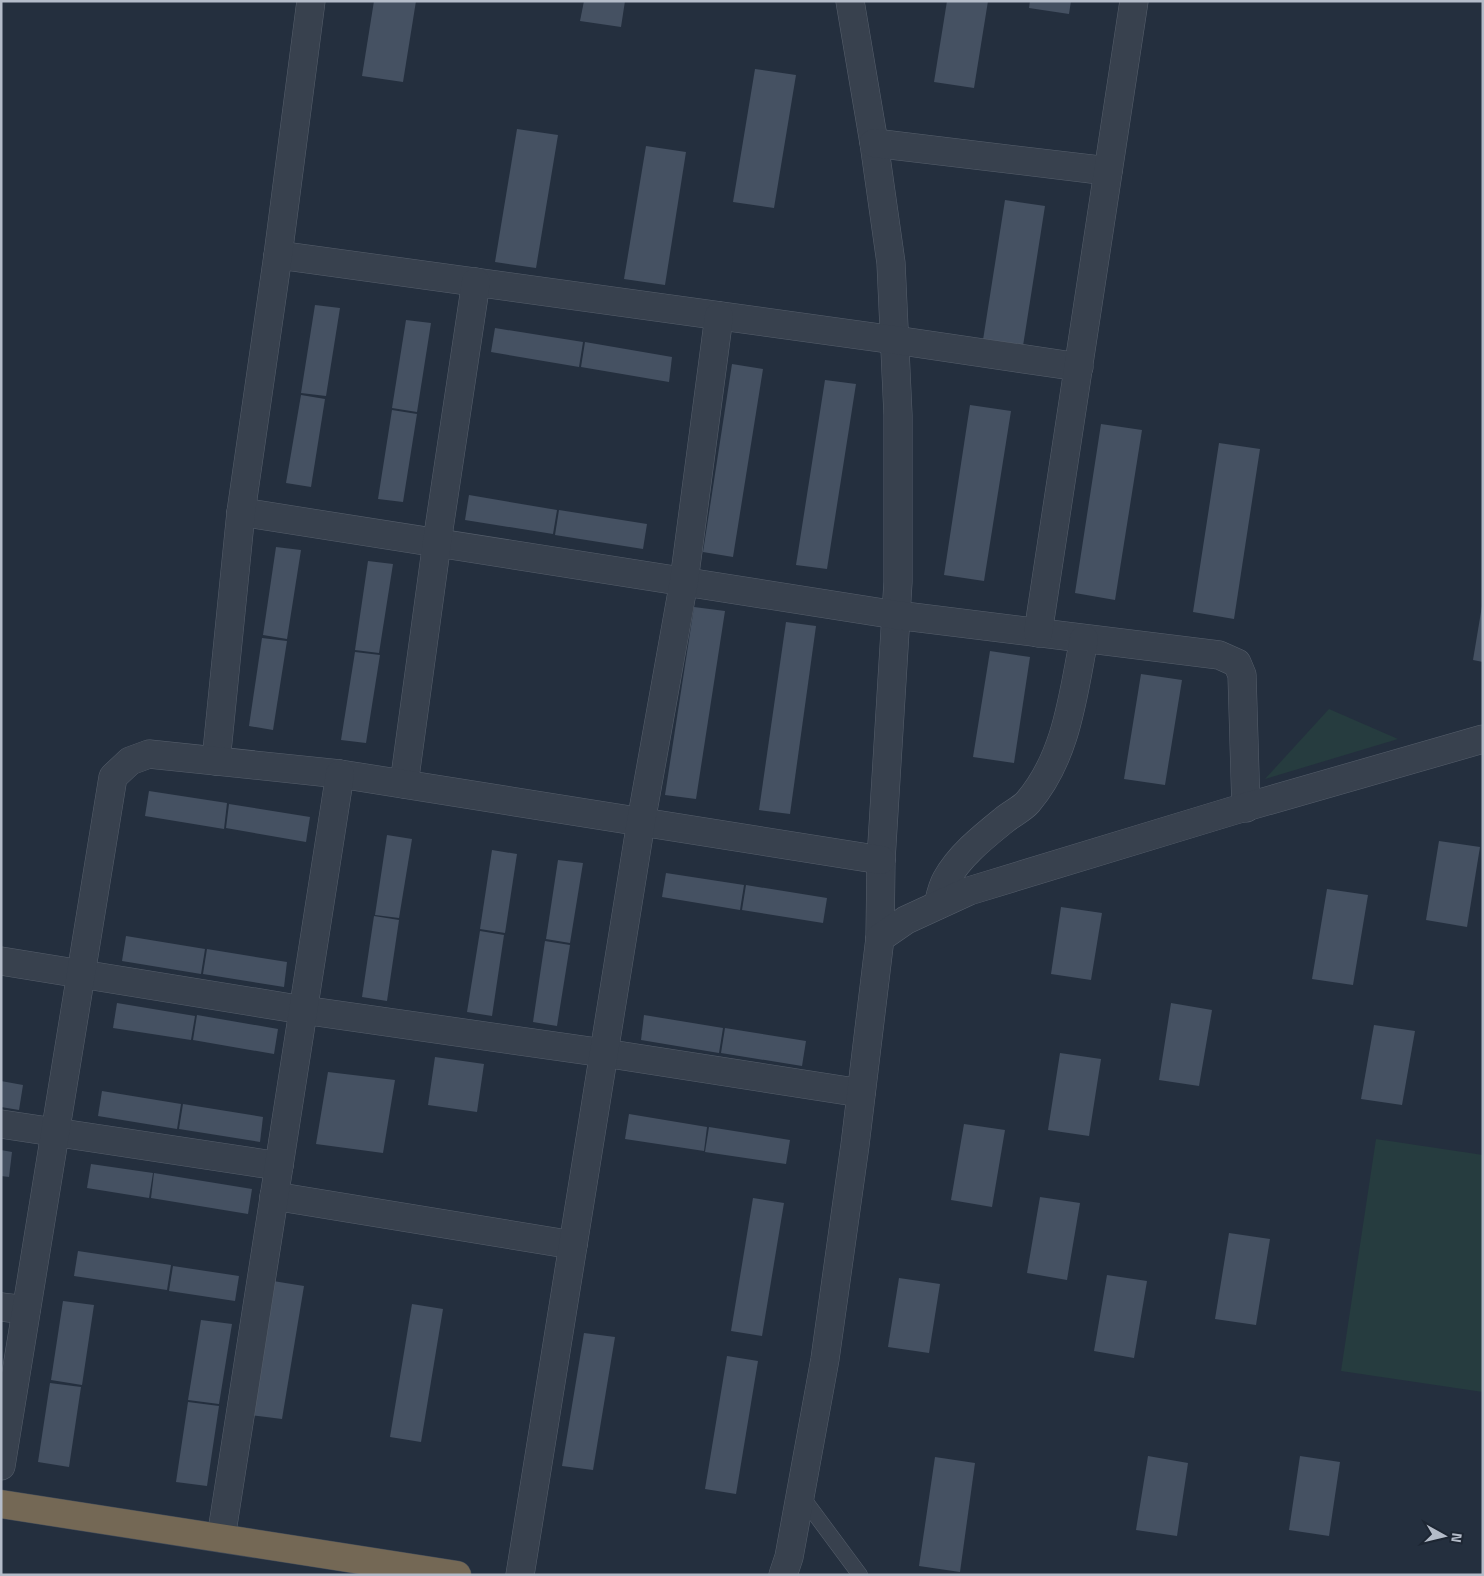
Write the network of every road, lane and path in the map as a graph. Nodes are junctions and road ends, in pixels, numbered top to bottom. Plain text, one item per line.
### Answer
1 (311, 1) edge
2 (850, 1) edge
3 (1134, 1) edge
4 (874, 143) junction
5 (1108, 171) junction
6 (278, 255) junction
7 (476, 282) junction
8 (719, 316) junction
9 (894, 340) junction
10 (1079, 368) junction
11 (241, 512) junction
12 (437, 542) junction
13 (684, 581) junction
14 (896, 615) junction
15 (1038, 633) junction
16 (1084, 639) junction
17 (1483, 739) edge
18 (216, 761) junction
19 (340, 774) junction
20 (404, 784) junction
21 (1246, 808) junction
22 (641, 822) junction
23 (881, 860) junction
24 (938, 905) junction
25 (880, 938) junction
26 (1, 961) edge
27 (81, 973) junction
28 (303, 1010) junction
29 (604, 1053) junction
30 (861, 1093) junction
31 (1, 1124) edge
32 (56, 1132) junction
33 (279, 1166) junction
34 (274, 1196) junction
35 (573, 1245) junction
36 (14, 1308) edge
37 (1, 1466) edge
38 (800, 1494) junction
39 (1, 1504) edge
40 (221, 1538) junction
41 (351, 1567) edge
42 (457, 1575) edge
43 (520, 1575) edge
44 (784, 1575) edge
45 (860, 1575) edge

1 - 6 street
2 - 4 street
3 - 5 street
4 - 5 street
4 - 9 street
5 - 10 street
6 - 7 street
6 - 11 street
7 - 8 street
7 - 12 street
8 - 9 street
8 - 13 street
9 - 10 street
9 - 14 street
10 - 15 street
11 - 12 street
11 - 18 street
12 - 13 street
12 - 20 street
13 - 14 street
13 - 22 street
14 - 15 street
14 - 23 street
15 - 16 street
16 - 21 street
16 - 24 street
17 - 21 street
18 - 19 street
18 - 27 street
19 - 20 street
19 - 28 street
20 - 22 street
21 - 24 street
22 - 23 street
22 - 29 street
23 - 25 street
24 - 25 street
25 - 30 street
26 - 27 street
27 - 28 street
27 - 32 street
28 - 29 street
28 - 33 street
29 - 30 street
29 - 35 street
30 - 38 street
31 - 32 street
32 - 33 street
32 - 36 street
33 - 34 street
34 - 35 street
34 - 40 street
35 - 43 street
36 - 37 street
38 - 44 street
38 - 45 lane
39 - 40 highway
40 - 41 highway
41 - 42 highway

